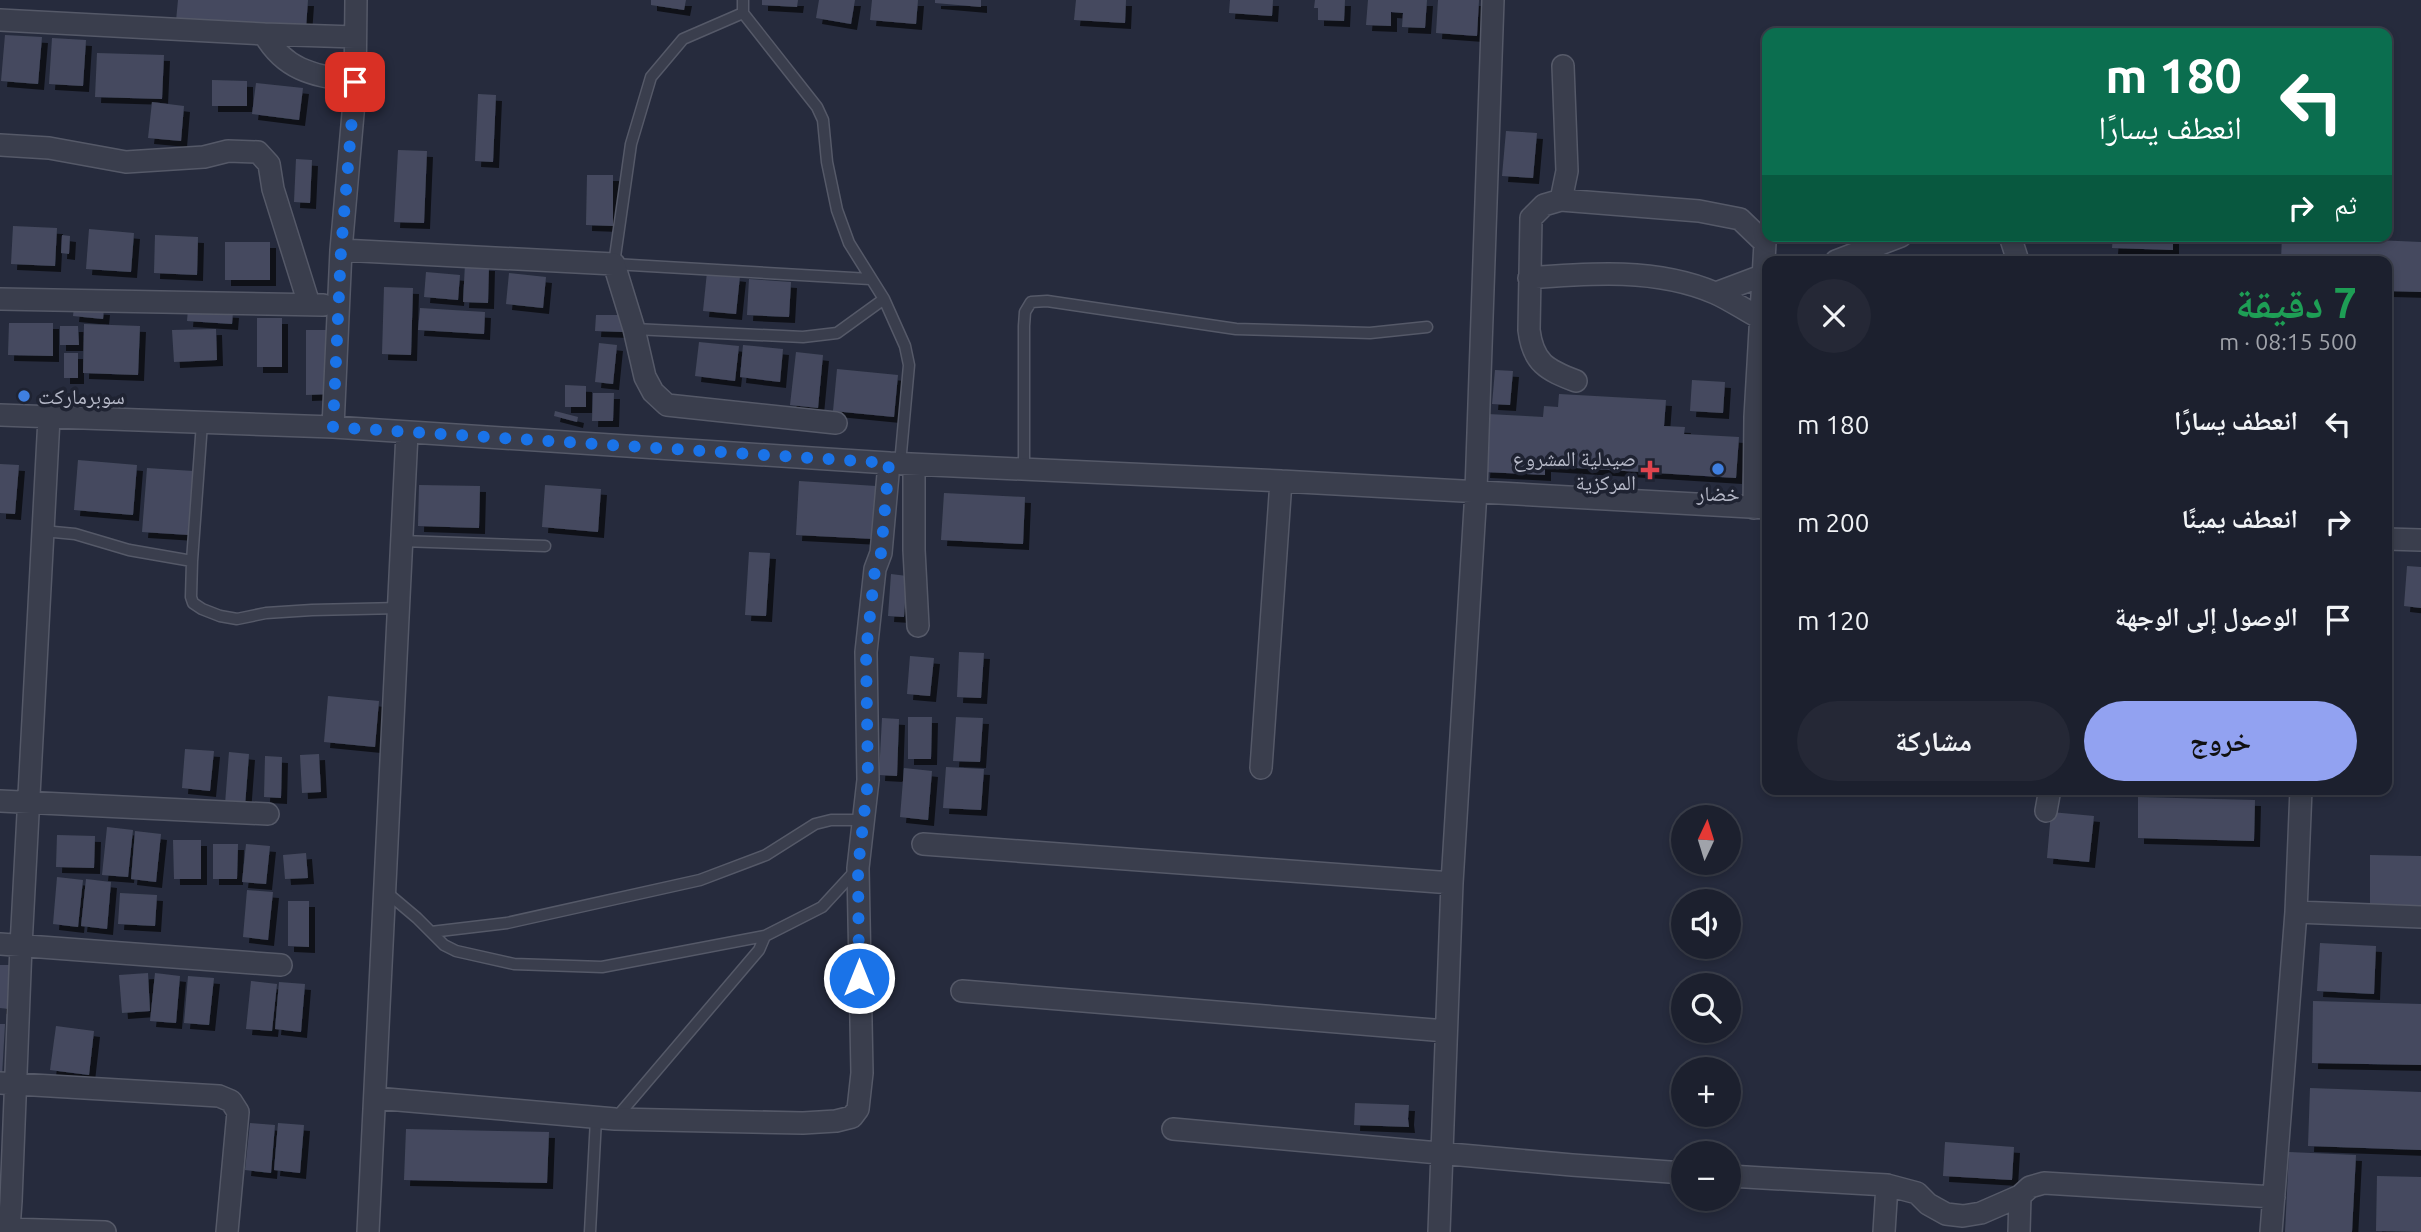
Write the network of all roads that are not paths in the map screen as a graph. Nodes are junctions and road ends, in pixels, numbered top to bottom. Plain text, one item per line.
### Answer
1 (356, 0) edge
2 (743, 0) edge
3 (1493, 0) edge
4 (743, 13) junction
5 (0, 20) edge
6 (264, 34) junction
7 (355, 37) junction
8 (1563, 66) dead end
9 (355, 82) junction
10 (0, 145) edge
11 (1561, 200) junction
12 (1762, 240) edge
13 (1885, 242) edge
14 (341, 250) junction
15 (1849, 256) edge
16 (614, 264) junction
17 (1529, 278) junction
18 (870, 279) junction
19 (1762, 283) edge
20 (1716, 293) junction
21 (0, 299) edge
22 (884, 299) junction
23 (310, 304) junction
24 (338, 305) junction
25 (1762, 319) edge
26 (1427, 327) dead end
27 (634, 329) junction
28 (1762, 363) edge
29 (1576, 381) dead end
30 (0, 415) edge
31 (50, 418) junction
32 (202, 423) junction
33 (836, 423) dead end
34 (333, 427) junction
35 (407, 433) junction
36 (901, 464) junction
37 (1024, 468) junction
38 (1281, 481) junction
39 (1476, 492) junction
40 (1761, 508) edge
41 (44, 531) junction
42 (2392, 539) edge
43 (2421, 540) edge
44 (401, 541) junction
45 (545, 546) dead end
46 (192, 561) junction
47 (400, 608) junction
48 (918, 626) dead end
49 (1261, 768) dead end
50 (2049, 795) edge
51 (2301, 795) edge
52 (0, 801) edge
53 (29, 802) junction
54 (2046, 811) dead end
55 (268, 814) dead end
56 (863, 820) junction
57 (923, 844) dead end
58 (858, 868) junction
59 (1452, 883) junction
60 (385, 891) junction
61 (2296, 912) junction
62 (2421, 917) edge
63 (431, 932) junction
64 (765, 936) junction
65 (11, 945) edge
66 (281, 965) dead end
67 (962, 991) dead end
68 (1446, 1031) junction
69 (8, 1084) edge
70 (375, 1098) junction
71 (606, 1119) junction
72 (1172, 1129) dead end
73 (1443, 1153) junction
74 (1671, 1172) edge
75 (1741, 1177) edge
76 (1887, 1185) junction
77 (2020, 1196) junction
78 (2274, 1197) junction
79 (4, 1228) edge
80 (373, 1230) edge
81 (105, 1232) edge
82 (228, 1232) edge
83 (590, 1232) edge
84 (1439, 1232) edge
85 (1884, 1232) edge
86 (2019, 1232) edge
87 (2271, 1232) edge

1 - 7 street
2 - 4 lane
3 - 39 street
4 - 16 lane
4 - 18 lane
5 - 6 street
6 - 7 street
6 - 9 street
7 - 9 street
8 - 11 street
9 - 14 street
10 - 23 street
11 - 12 street
11 - 17 street
13 - 15 street
14 - 16 street
14 - 24 street
16 - 18 lane
16 - 27 street
17 - 20 street
17 - 29 street
18 - 22 lane
19 - 20 street
20 - 25 street
21 - 23 street
22 - 27 lane
22 - 36 lane
23 - 24 street
24 - 34 street
26 - 37 lane
27 - 33 street
28 - 40 street
30 - 31 street
31 - 32 street
31 - 41 street
32 - 34 street
32 - 46 lane
34 - 35 street
35 - 36 street
35 - 44 street
36 - 37 street
36 - 48 street
36 - 56 street
37 - 38 street
38 - 39 street
38 - 49 street
39 - 40 street
39 - 59 street
41 - 46 lane
41 - 53 street
42 - 43 street
44 - 45 lane
44 - 47 street
46 - 47 lane
47 - 60 street
50 - 54 street
51 - 61 street
52 - 53 street
53 - 55 street
53 - 65 street
56 - 58 street
56 - 63 lane
57 - 59 street
58 - 64 lane
58 - 71 street
59 - 68 street
60 - 63 lane
60 - 70 street
61 - 62 street
61 - 78 street
63 - 64 lane
64 - 71 lane
65 - 66 street
65 - 69 street
67 - 68 street
68 - 73 street
69 - 79 street
69 - 82 street
70 - 71 street
70 - 80 street
71 - 83 lane
72 - 73 street
73 - 74 street
73 - 84 street
75 - 76 street
76 - 77 street
76 - 85 street
77 - 78 street
77 - 86 street
78 - 87 street
79 - 81 street

